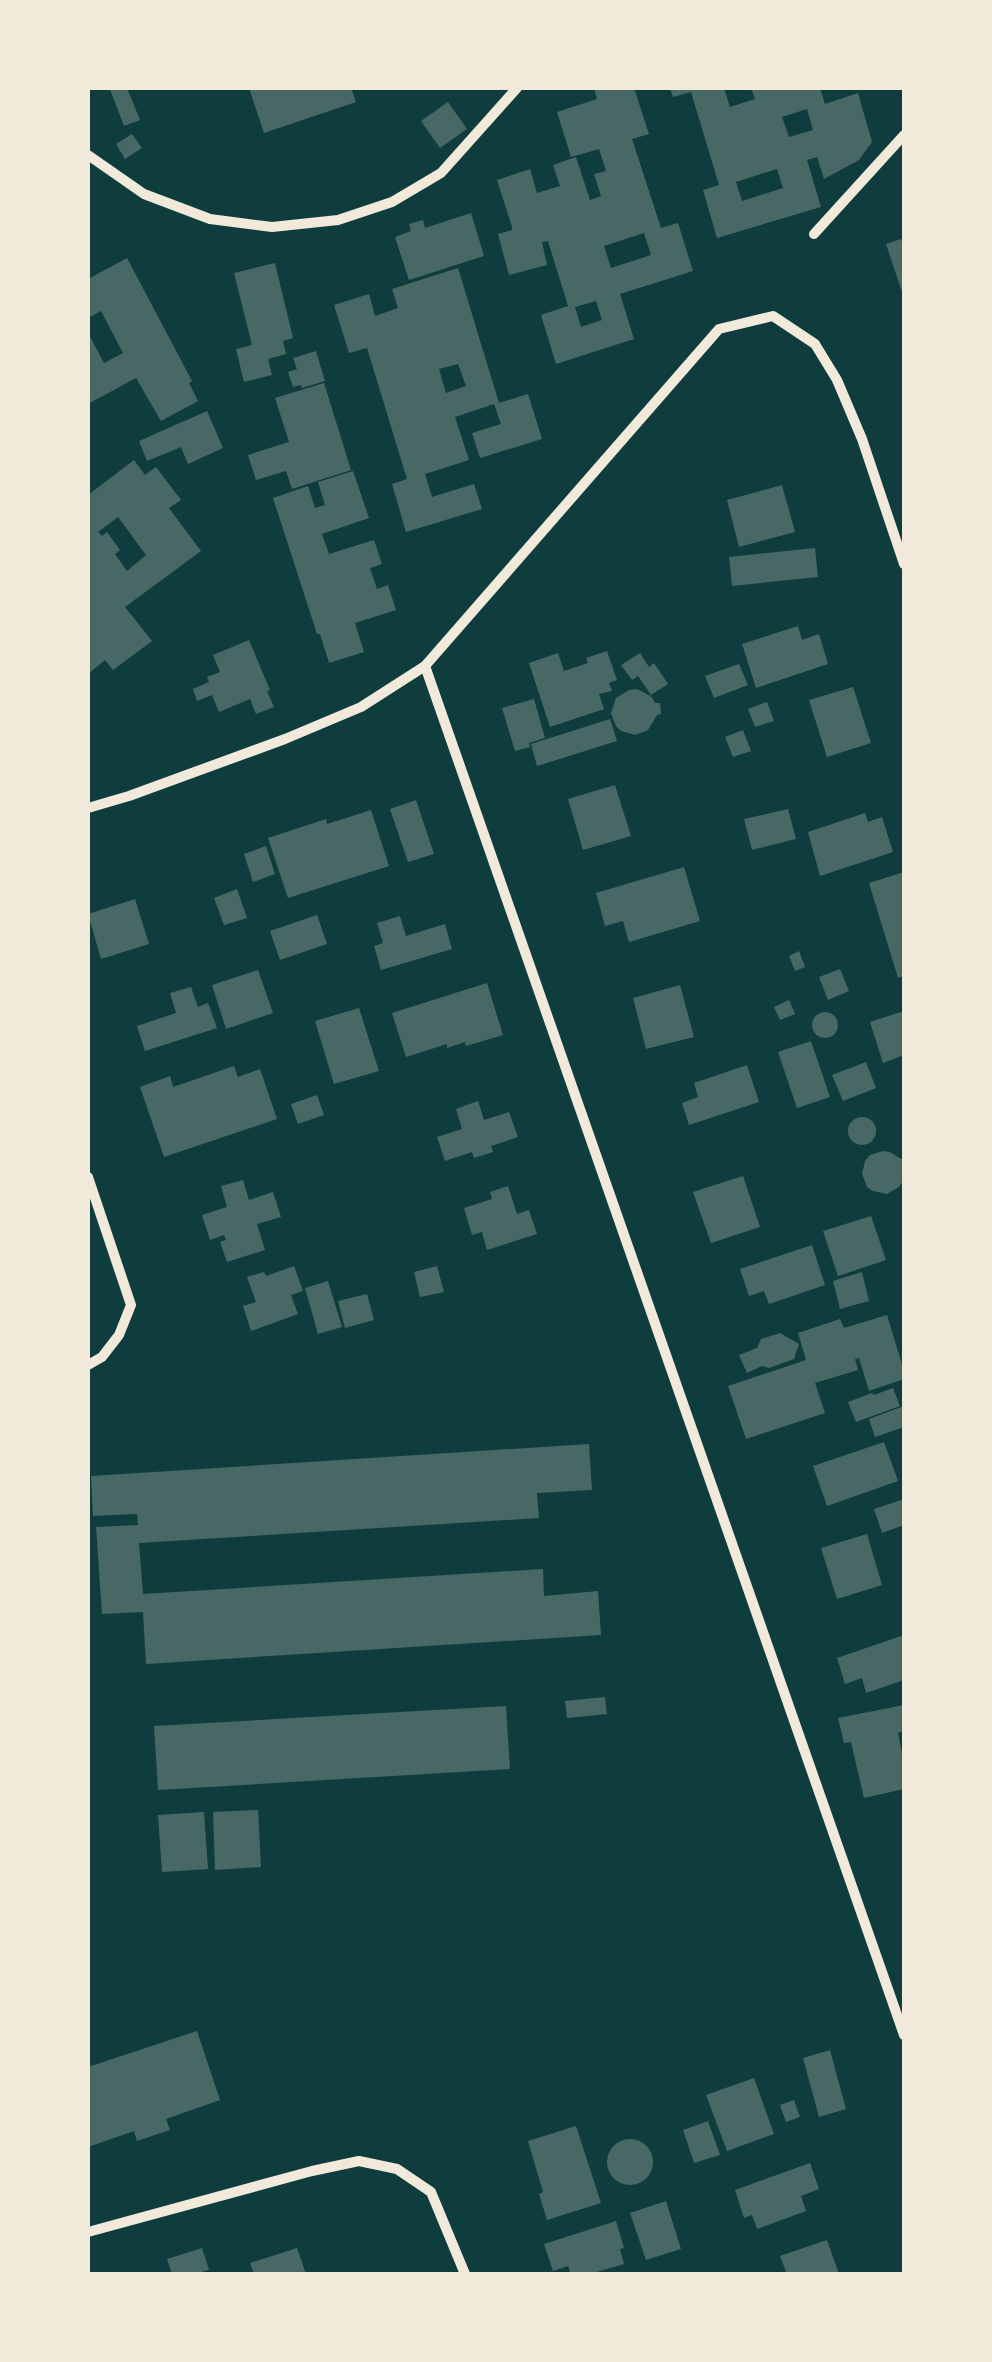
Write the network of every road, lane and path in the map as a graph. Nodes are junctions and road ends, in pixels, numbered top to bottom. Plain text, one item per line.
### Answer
1 (517, 88) edge
2 (904, 135) edge
3 (88, 154) edge
4 (814, 234) dead end
5 (904, 564) edge
6 (424, 666) junction
7 (88, 808) edge
8 (88, 1177) edge
9 (88, 1365) edge
10 (904, 2035) edge
11 (88, 2232) edge
12 (464, 2274) edge

1 - 3 street
2 - 4 street
5 - 6 street
6 - 7 street
6 - 10 street
8 - 9 street
11 - 12 street

